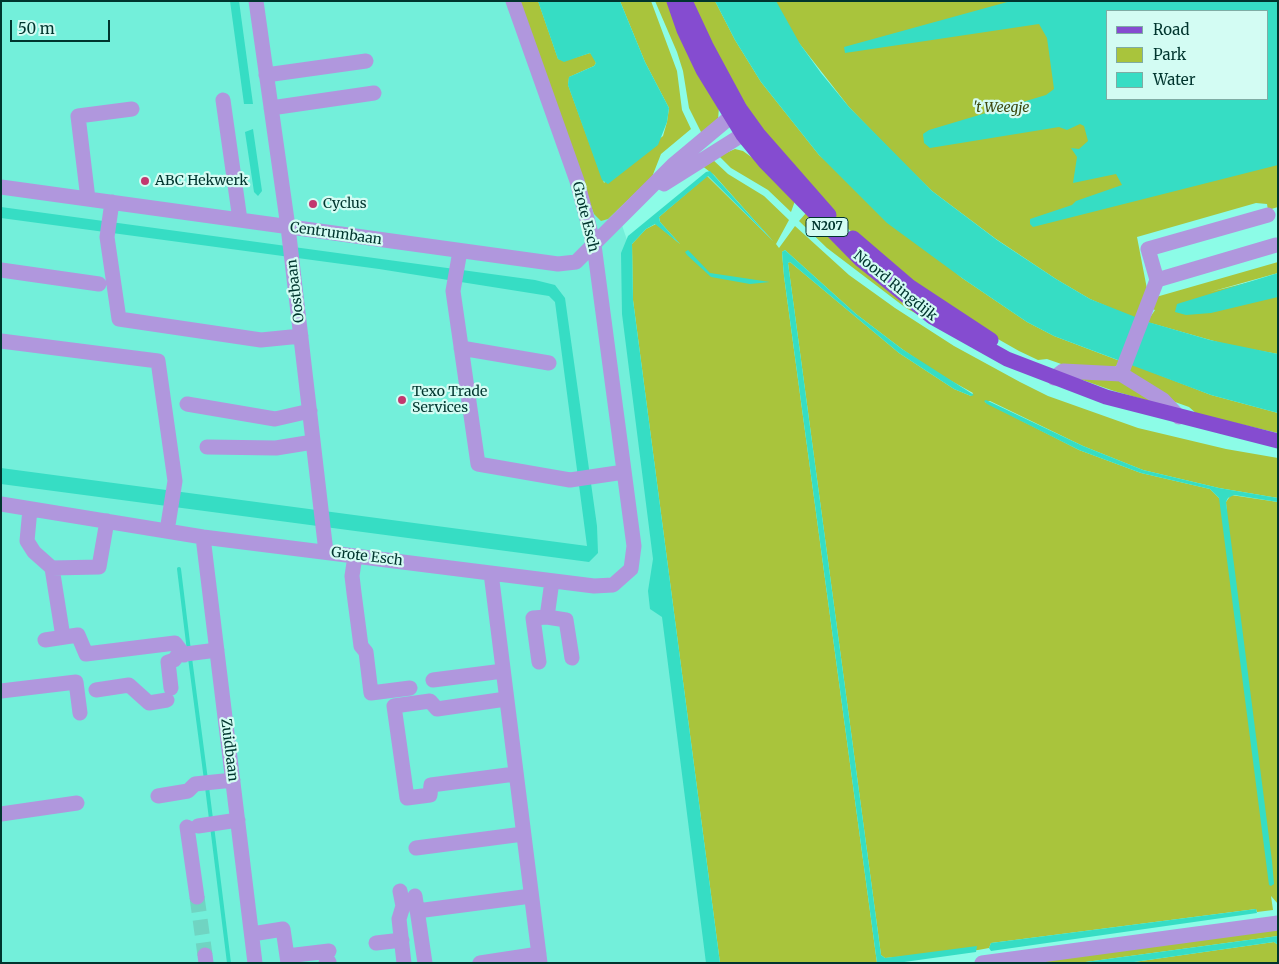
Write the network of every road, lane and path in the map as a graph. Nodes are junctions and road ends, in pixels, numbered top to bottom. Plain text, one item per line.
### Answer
1 (256, 1) edge
2 (513, 1) edge
3 (674, 1) edge
4 (685, 1) edge
5 (366, 61) dead end
6 (266, 75) junction
7 (374, 93) dead end
8 (223, 100) dead end
9 (271, 108) junction
10 (132, 109) dead end
11 (735, 112) junction
12 (748, 131) junction
13 (1, 186) edge
14 (646, 195) junction
15 (88, 199) junction
16 (112, 202) junction
17 (1268, 215) dead end
18 (240, 220) junction
19 (289, 235) junction
20 (594, 245) junction
21 (1276, 245) dead end
22 (459, 258) junction
23 (1, 270) edge
24 (1157, 280) junction
25 (99, 284) dead end
26 (301, 336) junction
27 (1, 341) edge
28 (461, 348) junction
29 (549, 363) dead end
30 (1123, 369) junction
31 (1054, 378) junction
32 (187, 404) dead end
33 (310, 411) junction
34 (1179, 417) junction
35 (1278, 441) edge
36 (313, 442) junction
37 (207, 447) dead end
38 (624, 472) junction
39 (1, 504) edge
40 (30, 509) junction
41 (107, 521) junction
42 (167, 531) junction
43 (203, 537) junction
44 (326, 552) junction
45 (355, 556) junction
46 (52, 568) junction
47 (491, 573) junction
48 (552, 581) junction
49 (547, 616) junction
50 (63, 637) junction
51 (45, 640) dead end
52 (217, 650) junction
53 (190, 654) junction
54 (572, 658) dead end
55 (539, 662) dead end
56 (503, 671) junction
57 (433, 680) dead end
58 (410, 688) dead end
59 (96, 690) dead end
60 (1, 692) edge
61 (506, 699) junction
62 (80, 713) dead end
63 (515, 774) junction
64 (233, 780) junction
65 (158, 796) dead end
66 (77, 803) dead end
67 (1, 814) edge
68 (238, 820) junction
69 (523, 834) junction
70 (416, 848) dead end
71 (400, 891) dead end
72 (415, 896) dead end
73 (531, 896) junction
74 (197, 897) tunnel mouth
75 (417, 912) junction
76 (1278, 923) edge
77 (252, 934) junction
78 (402, 940) junction
79 (376, 944) dead end
80 (328, 959) edge
81 (539, 959) edge
82 (287, 960) edge
83 (255, 963) edge
84 (404, 963) edge
85 (425, 963) edge
86 (480, 963) edge
87 (982, 963) edge

1 - 6 street, Oostbaan
2 - 20 street, Grote Esch
3 - 11 main road, Noord Ringdijk / N207
4 - 11 main road, Noord Ringdijk / N207
5 - 6 street
6 - 9 street, Oostbaan
7 - 9 street
8 - 18 street
9 - 19 street, Oostbaan
10 - 15 street
11 - 12 main road, Noord Ringdijk / N207
11 - 14 street, Centrumbaan
12 - 14 street, Centrumbaan
12 - 31 main road, Noord Ringdijk / N207
13 - 15 street, Centrumbaan
14 - 20 street, Centrumbaan
15 - 16 street, Centrumbaan
16 - 18 street, Centrumbaan
16 - 26 street
17 - 24 street
18 - 19 street, Centrumbaan
19 - 22 street, Centrumbaan
19 - 26 street, Oostbaan
20 - 22 street, Centrumbaan
20 - 38 street, Grote Esch
21 - 24 street
22 - 28 street
23 - 25 street
24 - 30 street
26 - 33 street, Oostbaan
27 - 42 street
28 - 29 street
28 - 38 street
30 - 31 street
30 - 34 street
31 - 34 main road, Noord Ringdijk / N207
32 - 33 street
33 - 36 street, Oostbaan
34 - 35 main road, Noord Ringdijk / N207
36 - 37 street
36 - 44 street, Oostbaan
38 - 48 street, Grote Esch
39 - 40 street, Grote Esch
40 - 41 street, Grote Esch
40 - 46 street
41 - 42 street, Grote Esch
41 - 46 street
42 - 43 street, Grote Esch
43 - 44 street, Grote Esch
43 - 52 street, Zuidbaan
44 - 45 street, Grote Esch
45 - 47 street, Grote Esch
45 - 58 street
46 - 50 street
47 - 48 street, Grote Esch
47 - 56 street
48 - 49 street
49 - 54 street
49 - 55 street
50 - 51 street
50 - 53 street
52 - 53 street
52 - 64 street, Zuidbaan
53 - 59 street
56 - 57 street
56 - 61 street
60 - 62 street
61 - 63 street
61 - 63 street
63 - 69 street
64 - 65 street
64 - 68 street, Zuidbaan
66 - 67 street
68 - 74 street
68 - 77 street, Zuidbaan
69 - 70 street
69 - 73 street
71 - 78 street
72 - 75 street
73 - 75 street
73 - 81 street
75 - 85 street
76 - 87 street
77 - 82 street
77 - 83 street, Zuidbaan
78 - 79 street
78 - 84 street
80 - 82 street
81 - 86 street

